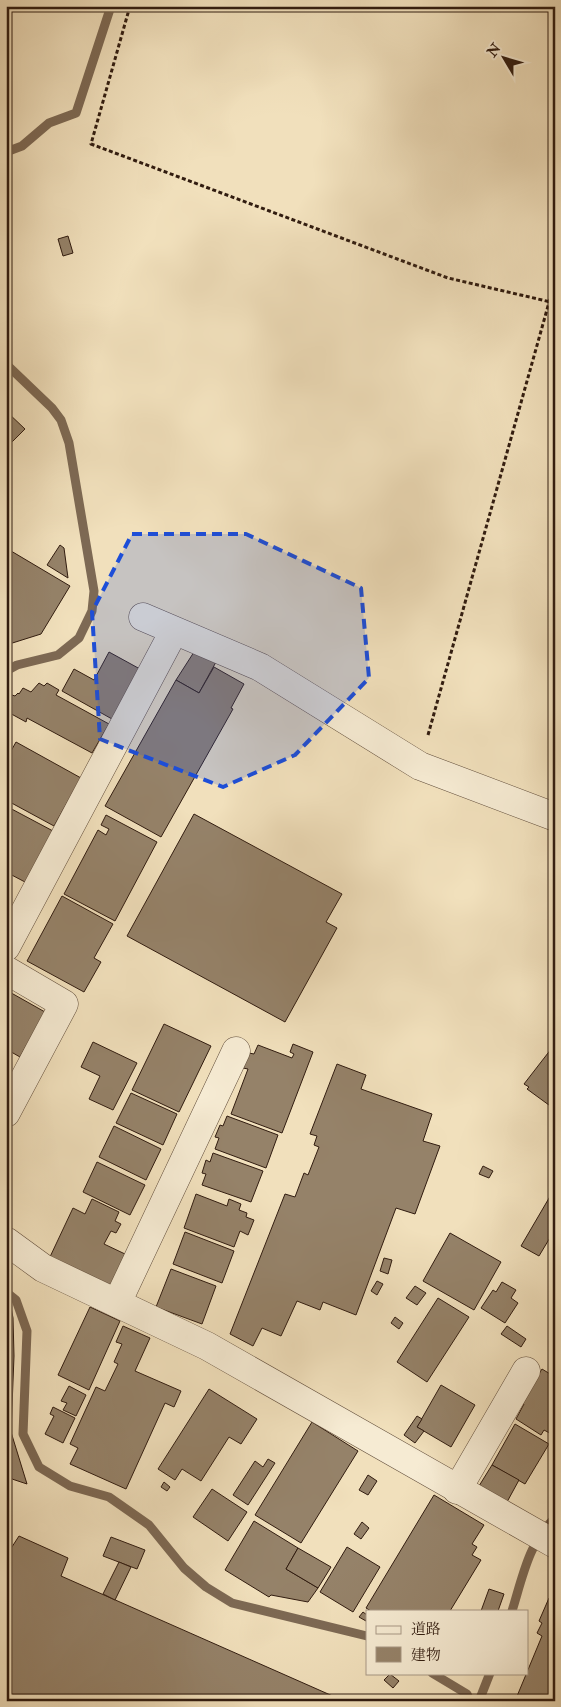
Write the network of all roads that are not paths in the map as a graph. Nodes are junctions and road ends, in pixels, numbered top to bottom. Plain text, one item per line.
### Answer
1 (143, 617) dead end
2 (174, 631) junction
3 (555, 817) edge
4 (6, 947) edge
5 (6, 970) edge
6 (236, 1051) dead end
7 (6, 1114) edge
8 (6, 1241) edge
9 (118, 1303) junction
10 (526, 1371) dead end
11 (457, 1490) junction
12 (555, 1544) edge

1 - 2 street
2 - 3 street
2 - 4 street
5 - 7 street
6 - 9 street
8 - 9 street
9 - 11 street
10 - 11 street
11 - 12 street

